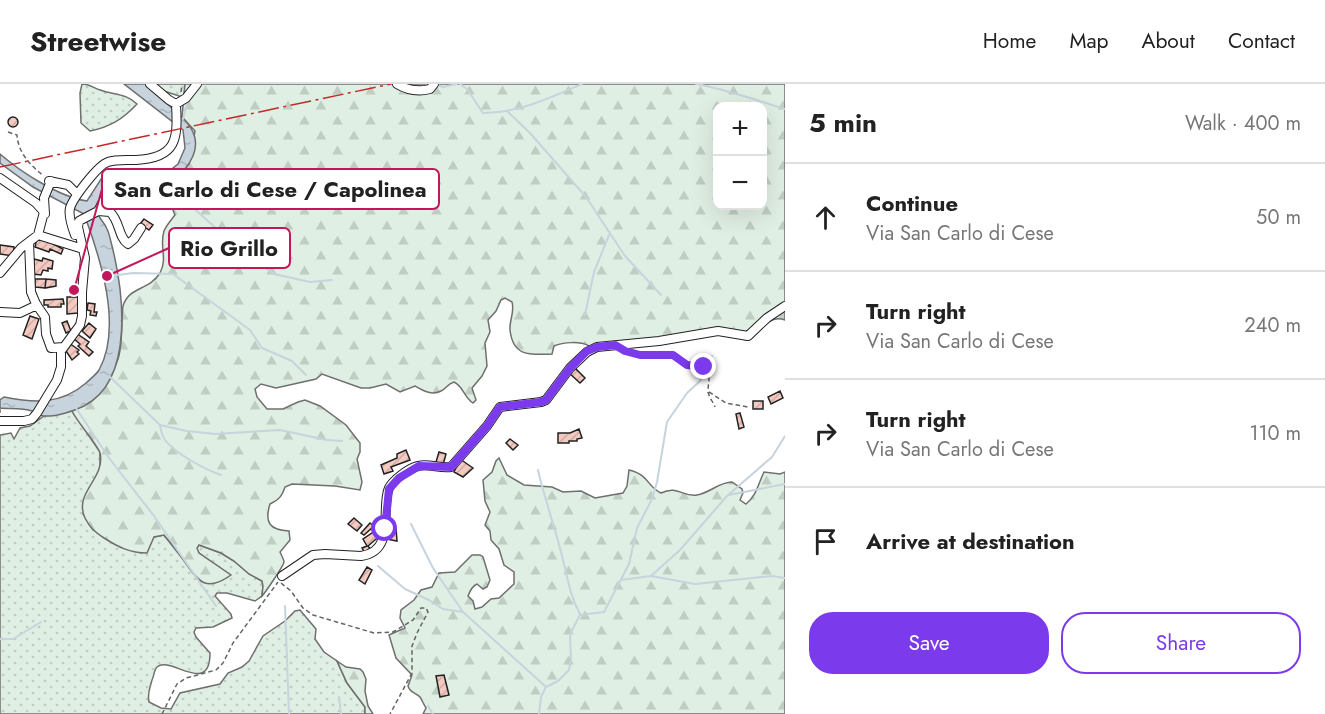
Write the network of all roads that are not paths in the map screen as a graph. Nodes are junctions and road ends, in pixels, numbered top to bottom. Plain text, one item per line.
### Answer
1 (150, 84) edge
2 (197, 84) edge
3 (397, 84) edge
4 (434, 84) edge
5 (176, 107) junction
6 (0, 178) edge
7 (107, 194) dead end
8 (76, 195) junction
9 (98, 211) junction
10 (44, 214) junction
11 (141, 228) dead end
12 (38, 235) junction
13 (29, 242) junction
14 (83, 249) junction
15 (0, 273) edge
16 (73, 291) dead end
17 (82, 292) junction
18 (37, 305) junction
19 (785, 306) edge
20 (0, 312) edge
21 (64, 346) junction
22 (0, 421) edge
23 (282, 576) road end

1 - 5 street
2 - 5 street
3 - 4 street
5 - 8 street
6 - 10 street
7 - 9 street
8 - 10 street
8 - 14 street
9 - 11 street
9 - 14 street
10 - 12 street
12 - 13 street
12 - 14 street
13 - 15 street
13 - 18 street
14 - 17 street
16 - 17 street
17 - 21 street
18 - 20 street
18 - 21 street
19 - 23 street
21 - 22 street

